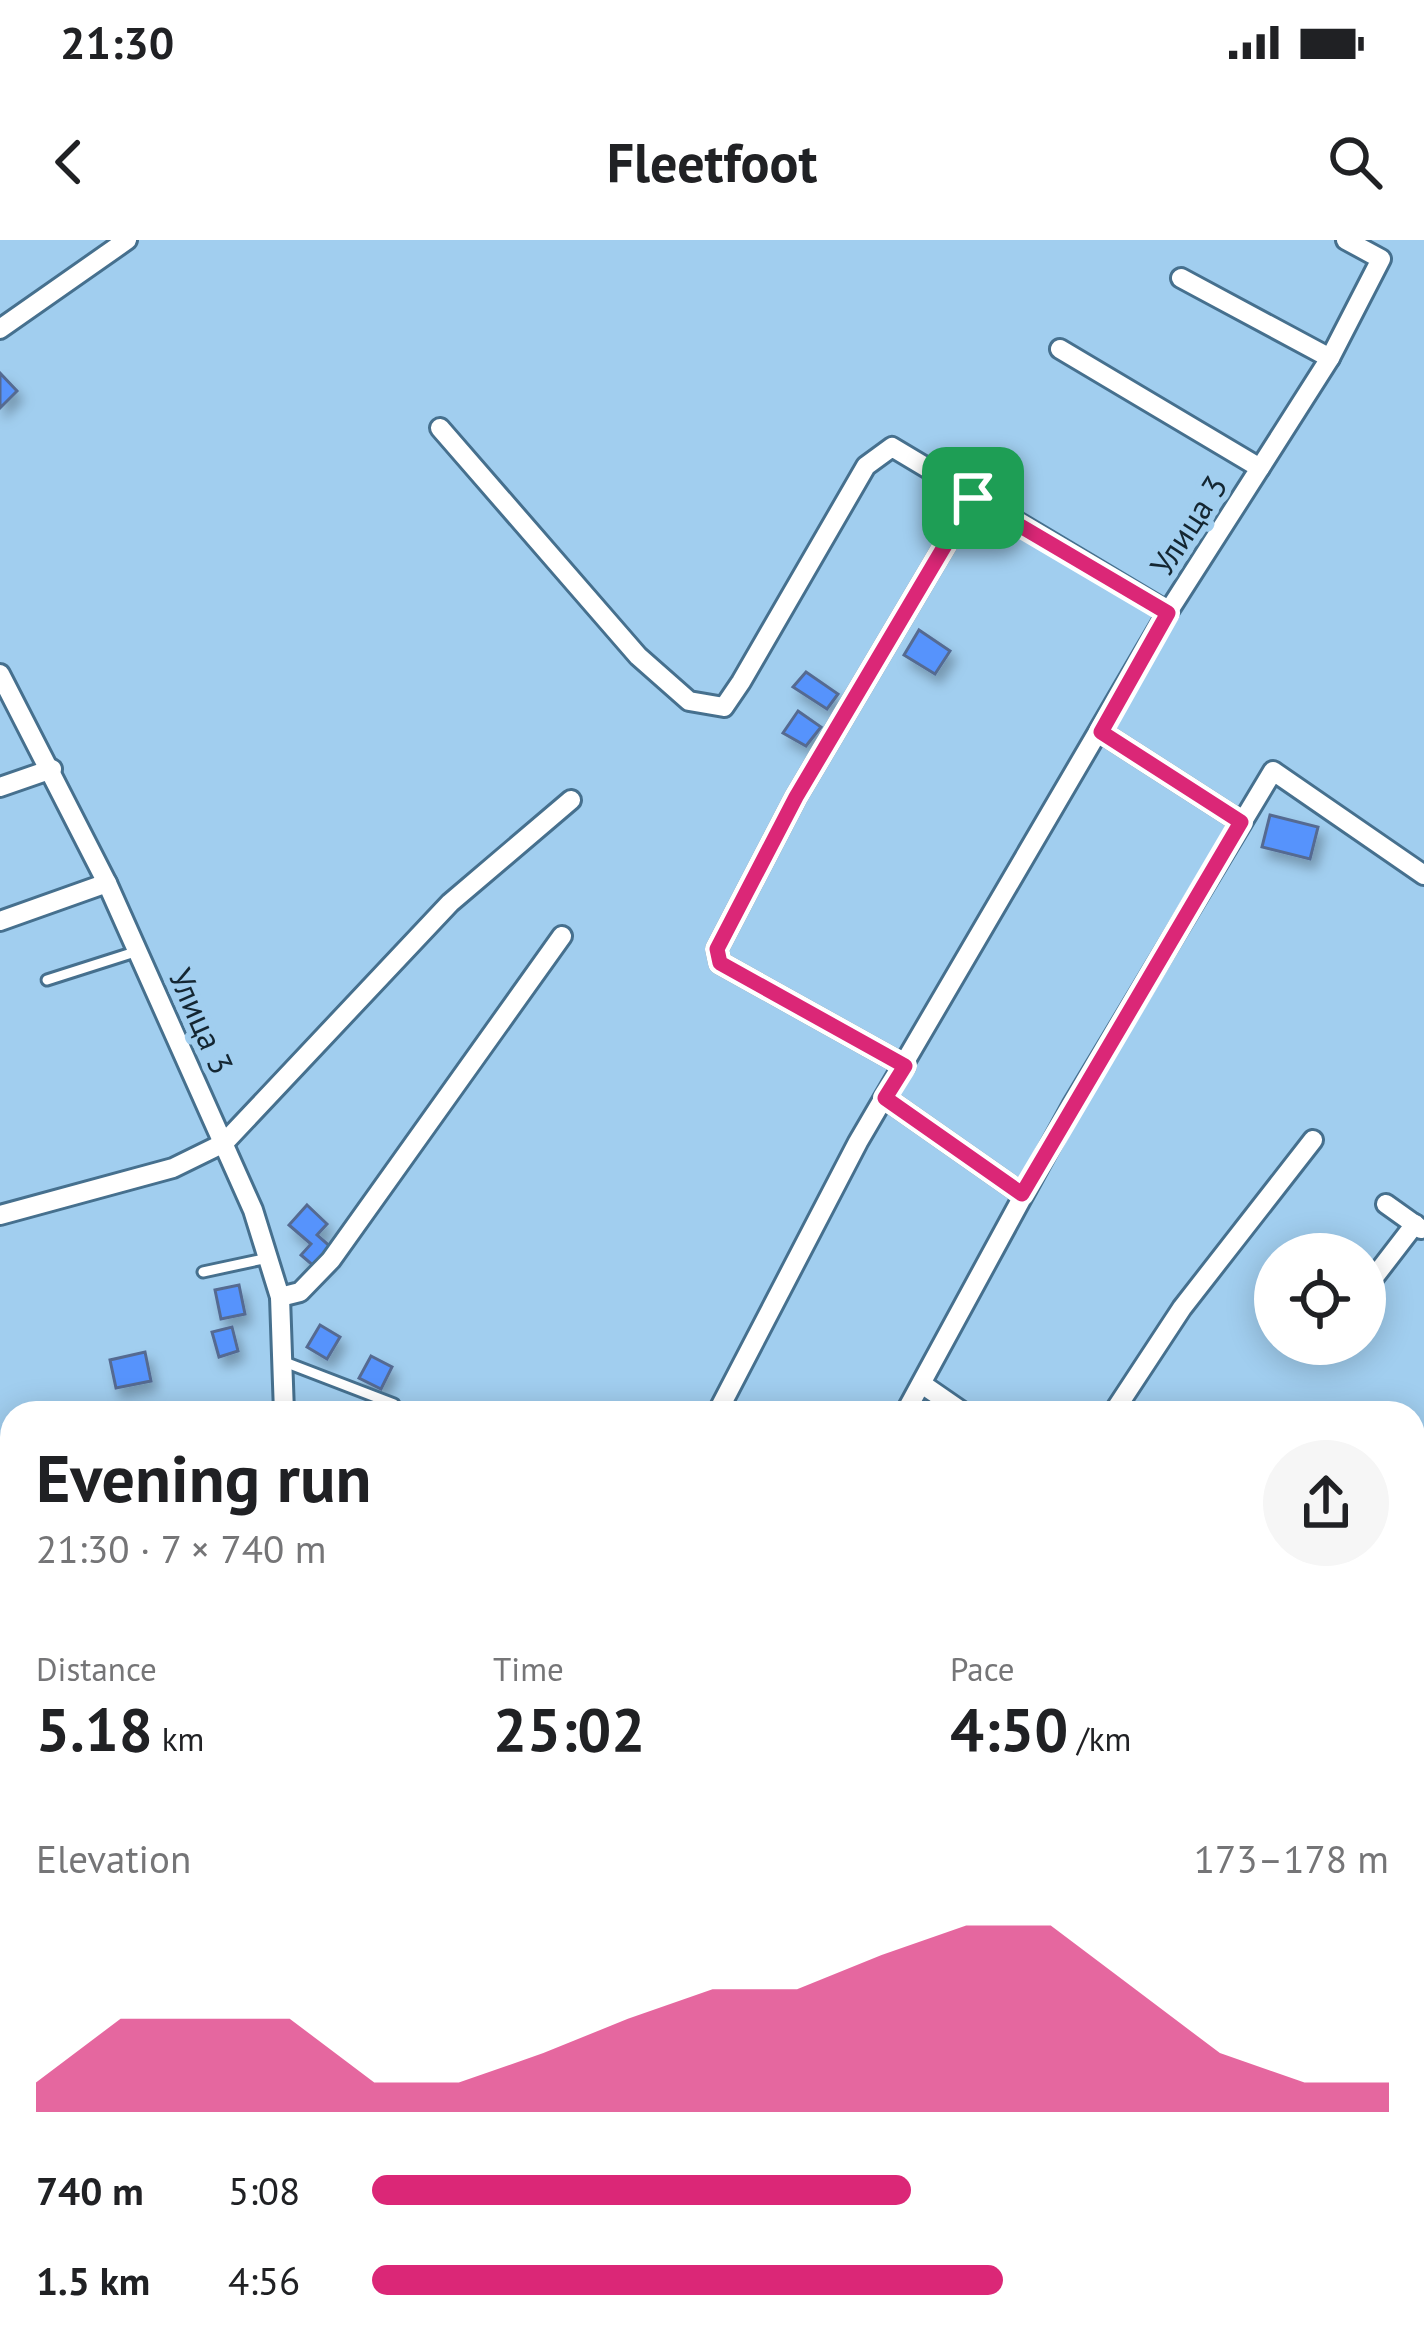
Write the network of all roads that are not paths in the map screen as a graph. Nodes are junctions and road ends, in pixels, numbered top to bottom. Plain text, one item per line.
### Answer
1 (127, 240) edge
2 (1346, 240) edge
3 (1181, 278) dead end
4 (0, 304) edge
5 (9, 323) edge
6 (1060, 349) dead end
7 (1330, 358) junction
8 (440, 428) dead end
9 (1260, 467) junction
10 (973, 498) junction
11 (1168, 613) junction
12 (0, 674) edge
13 (1101, 732) junction
14 (52, 769) junction
15 (0, 787) edge
16 (571, 800) dead end
17 (1241, 822) junction
18 (1424, 875) edge
19 (107, 883) junction
20 (0, 921) edge
21 (562, 936) dead end
22 (138, 951) junction
23 (47, 980) dead end
24 (905, 1066) junction
25 (885, 1098) junction
26 (1312, 1140) dead end
27 (224, 1142) junction
28 (1022, 1194) junction
29 (1386, 1204) dead end
30 (0, 1215) edge
31 (1419, 1227) edge
32 (268, 1258) junction
33 (1386, 1265) edge
34 (203, 1272) dead end
35 (280, 1297) junction
36 (282, 1361) junction
37 (922, 1384) junction
38 (284, 1401) edge
39 (384, 1401) edge
40 (723, 1401) edge
41 (912, 1401) edge
42 (947, 1401) edge
43 (1121, 1401) edge

1 - 5 street
2 - 7 street
3 - 7 street
4 - 5 street
6 - 9 street, Улица 3
7 - 9 street
8 - 10 street
9 - 11 street, Улица 3
10 - 11 street
10 - 24 street
11 - 13 street, Улица 3
12 - 14 street, Улица 3
13 - 17 street
13 - 24 street, Улица 3
14 - 15 street
14 - 19 street, Улица 3
16 - 27 street
17 - 18 street
17 - 28 street
19 - 20 street
19 - 22 street, Улица 3
21 - 35 street
22 - 23 lane
22 - 27 street, Улица 3
24 - 25 street, Улица 3
25 - 28 street
25 - 40 street, Улица 3
26 - 43 street
27 - 30 street
27 - 32 street, Улица 3
28 - 37 street
29 - 31 street
31 - 33 street
32 - 34 lane
32 - 35 street, Улица 3
35 - 36 street, Улица 3
36 - 38 street, Улица 3
36 - 39 lane
37 - 41 street
37 - 42 street

